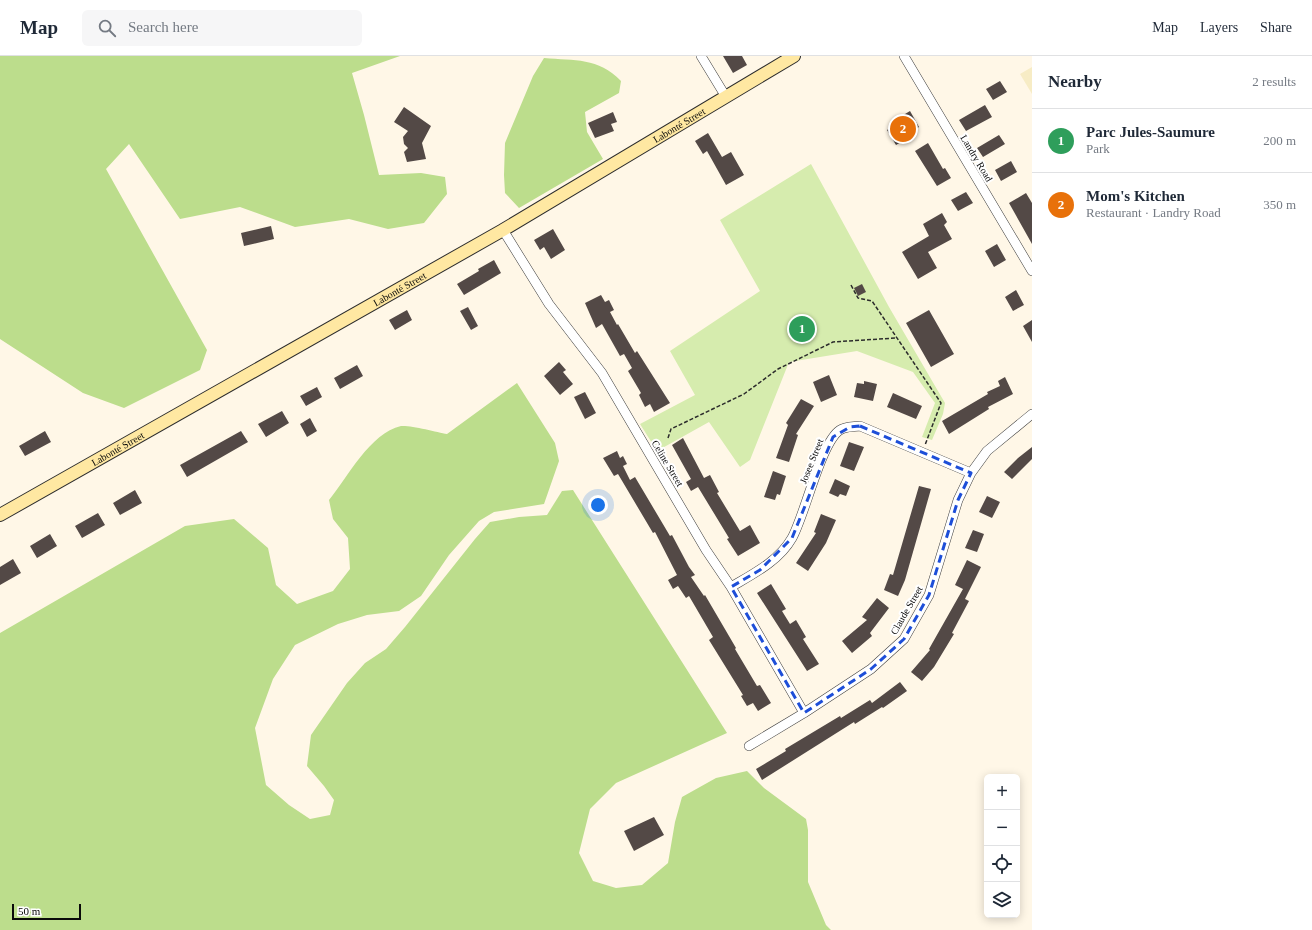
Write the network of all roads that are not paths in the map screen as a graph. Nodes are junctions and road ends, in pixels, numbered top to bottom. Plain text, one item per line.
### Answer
1 (701, 56) edge
2 (794, 56) edge
3 (904, 56) edge
4 (726, 97) junction
5 (503, 230) junction
6 (1032, 271) edge
7 (1032, 414) edge
8 (971, 472) junction
9 (0, 515) edge
10 (731, 587) junction
11 (804, 713) junction
12 (749, 746) dead end

1 - 4 street
2 - 4 street, Labonté Street
3 - 6 street, Landry Road
4 - 5 street, Labonté Street
5 - 9 street, Labonté Street
5 - 10 street, Celine Street
7 - 8 street, Claude Street
8 - 10 street, Josee Street
8 - 11 street, Claude Street
10 - 11 street, Celine Street
11 - 12 street, Claude Street

